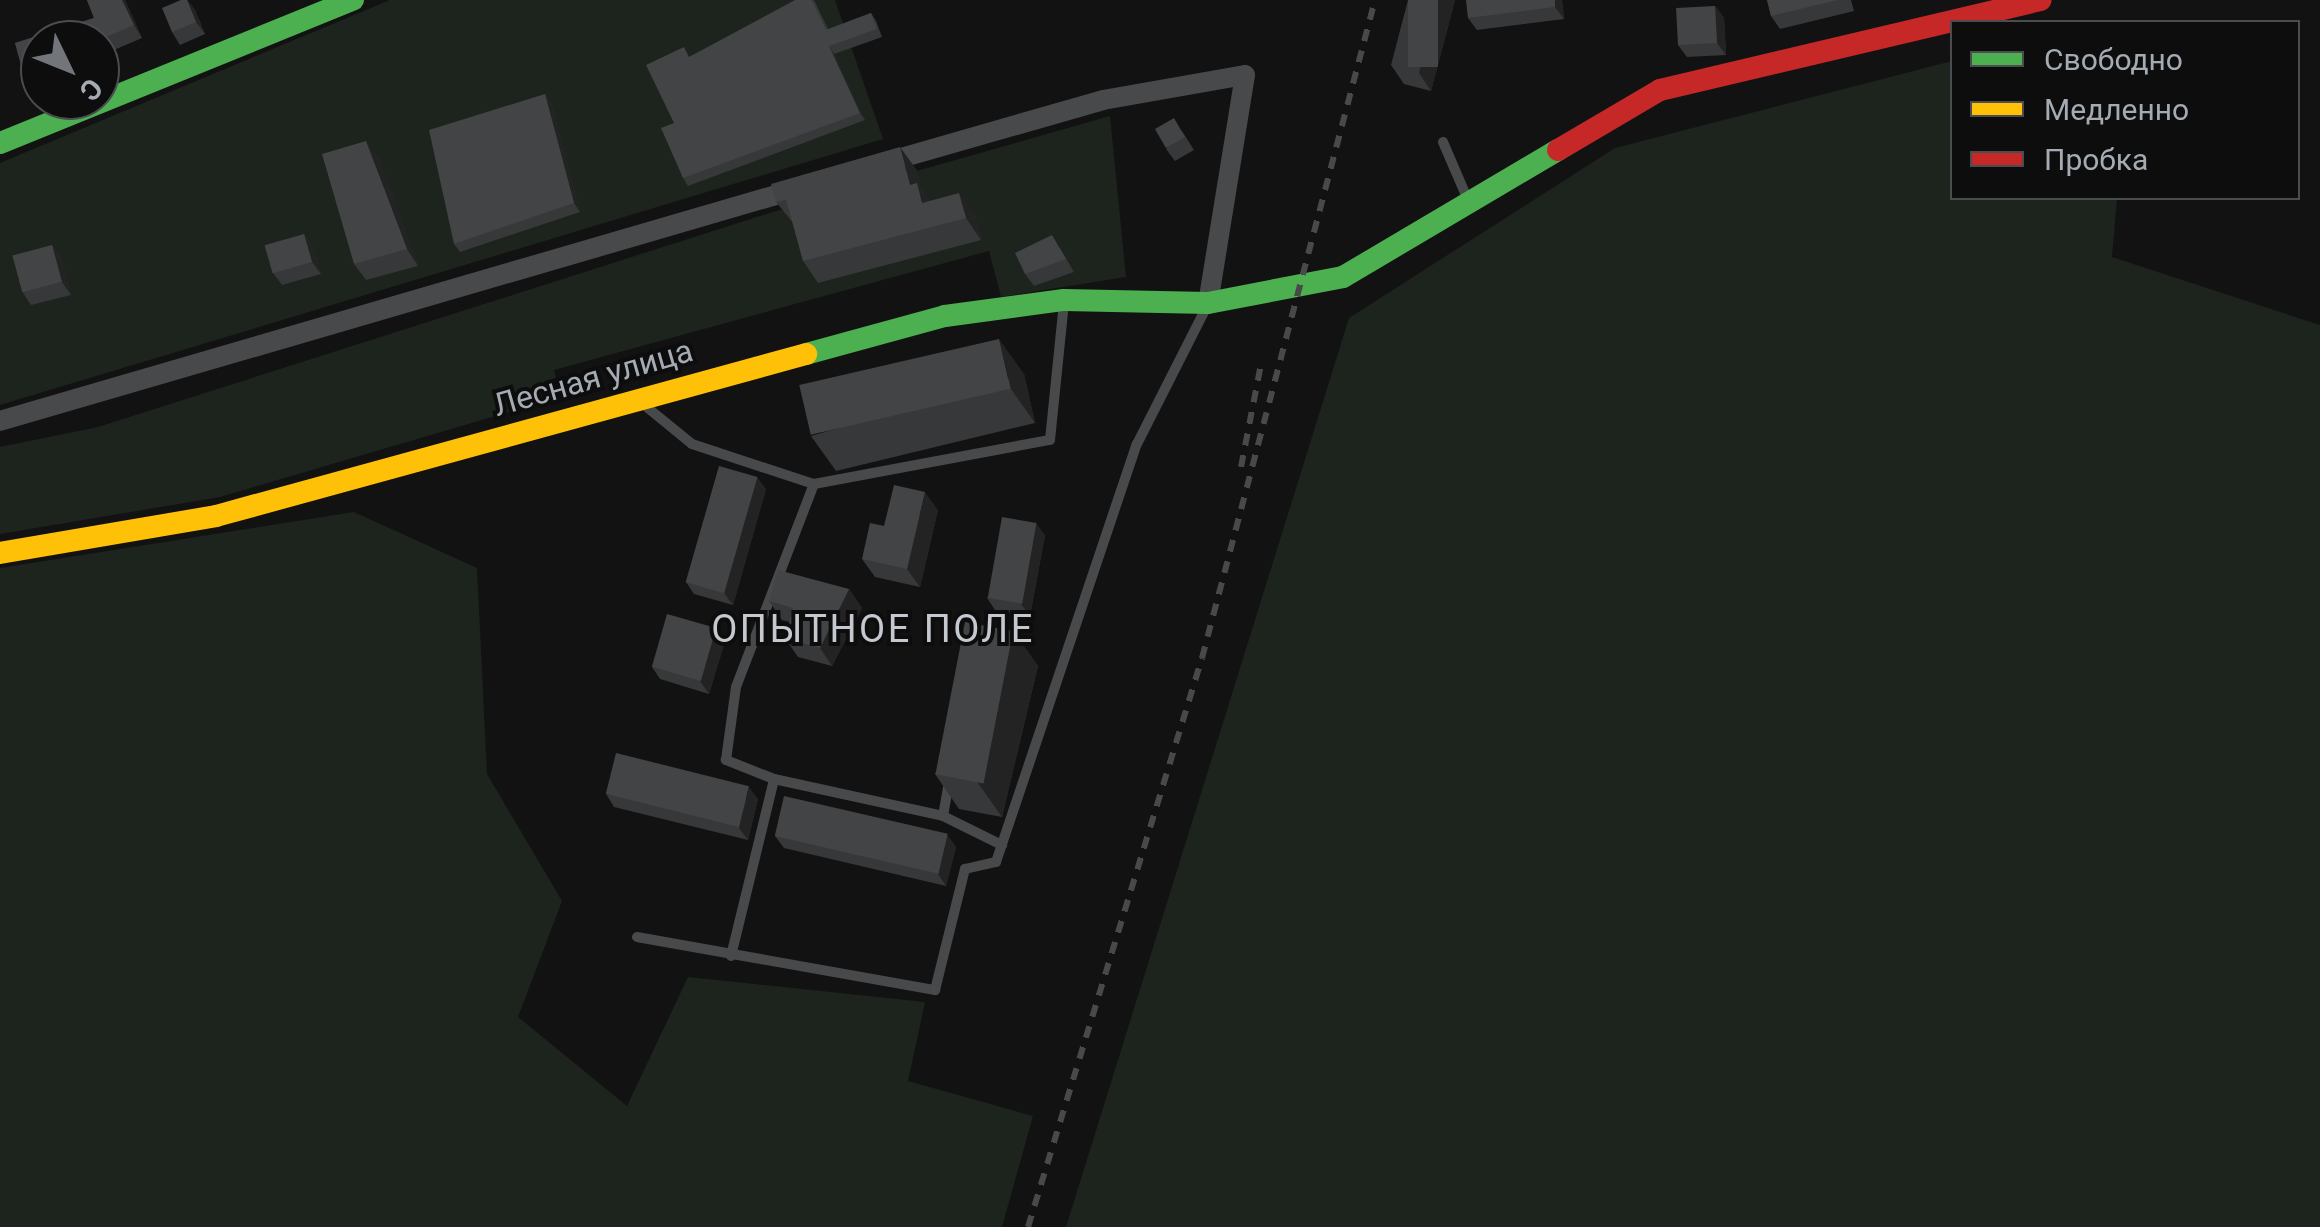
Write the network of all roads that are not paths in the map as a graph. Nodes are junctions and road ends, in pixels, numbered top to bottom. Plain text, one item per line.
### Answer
1 (352, 0) edge
2 (2041, 0) edge
3 (1956, 20) edge
4 (1950, 21) edge
5 (1443, 142) dead end
6 (0, 143) edge
7 (853, 172) edge
8 (816, 183) edge
9 (1470, 206) junction
10 (1064, 300) junction
11 (1208, 303) junction
12 (640, 399) junction
13 (0, 421) edge
14 (814, 484) junction
15 (0, 552) edge
16 (952, 764) edge
17 (774, 779) junction
18 (943, 816) junction
19 (1002, 845) junction
20 (638, 936) dead end
21 (731, 956) junction

1 - 6 street
2 - 3 street, Лесная улица
4 - 9 street, Лесная улица
5 - 9 lane
7 - 11 street
8 - 13 street
9 - 11 street, Лесная улица
10 - 11 street, Лесная улица
10 - 12 street, Лесная улица
10 - 14 lane
11 - 19 lane
12 - 14 lane
12 - 15 street, Лесная улица
14 - 17 lane
16 - 18 lane
17 - 18 lane
17 - 21 lane
18 - 19 lane
19 - 21 lane
20 - 21 lane

